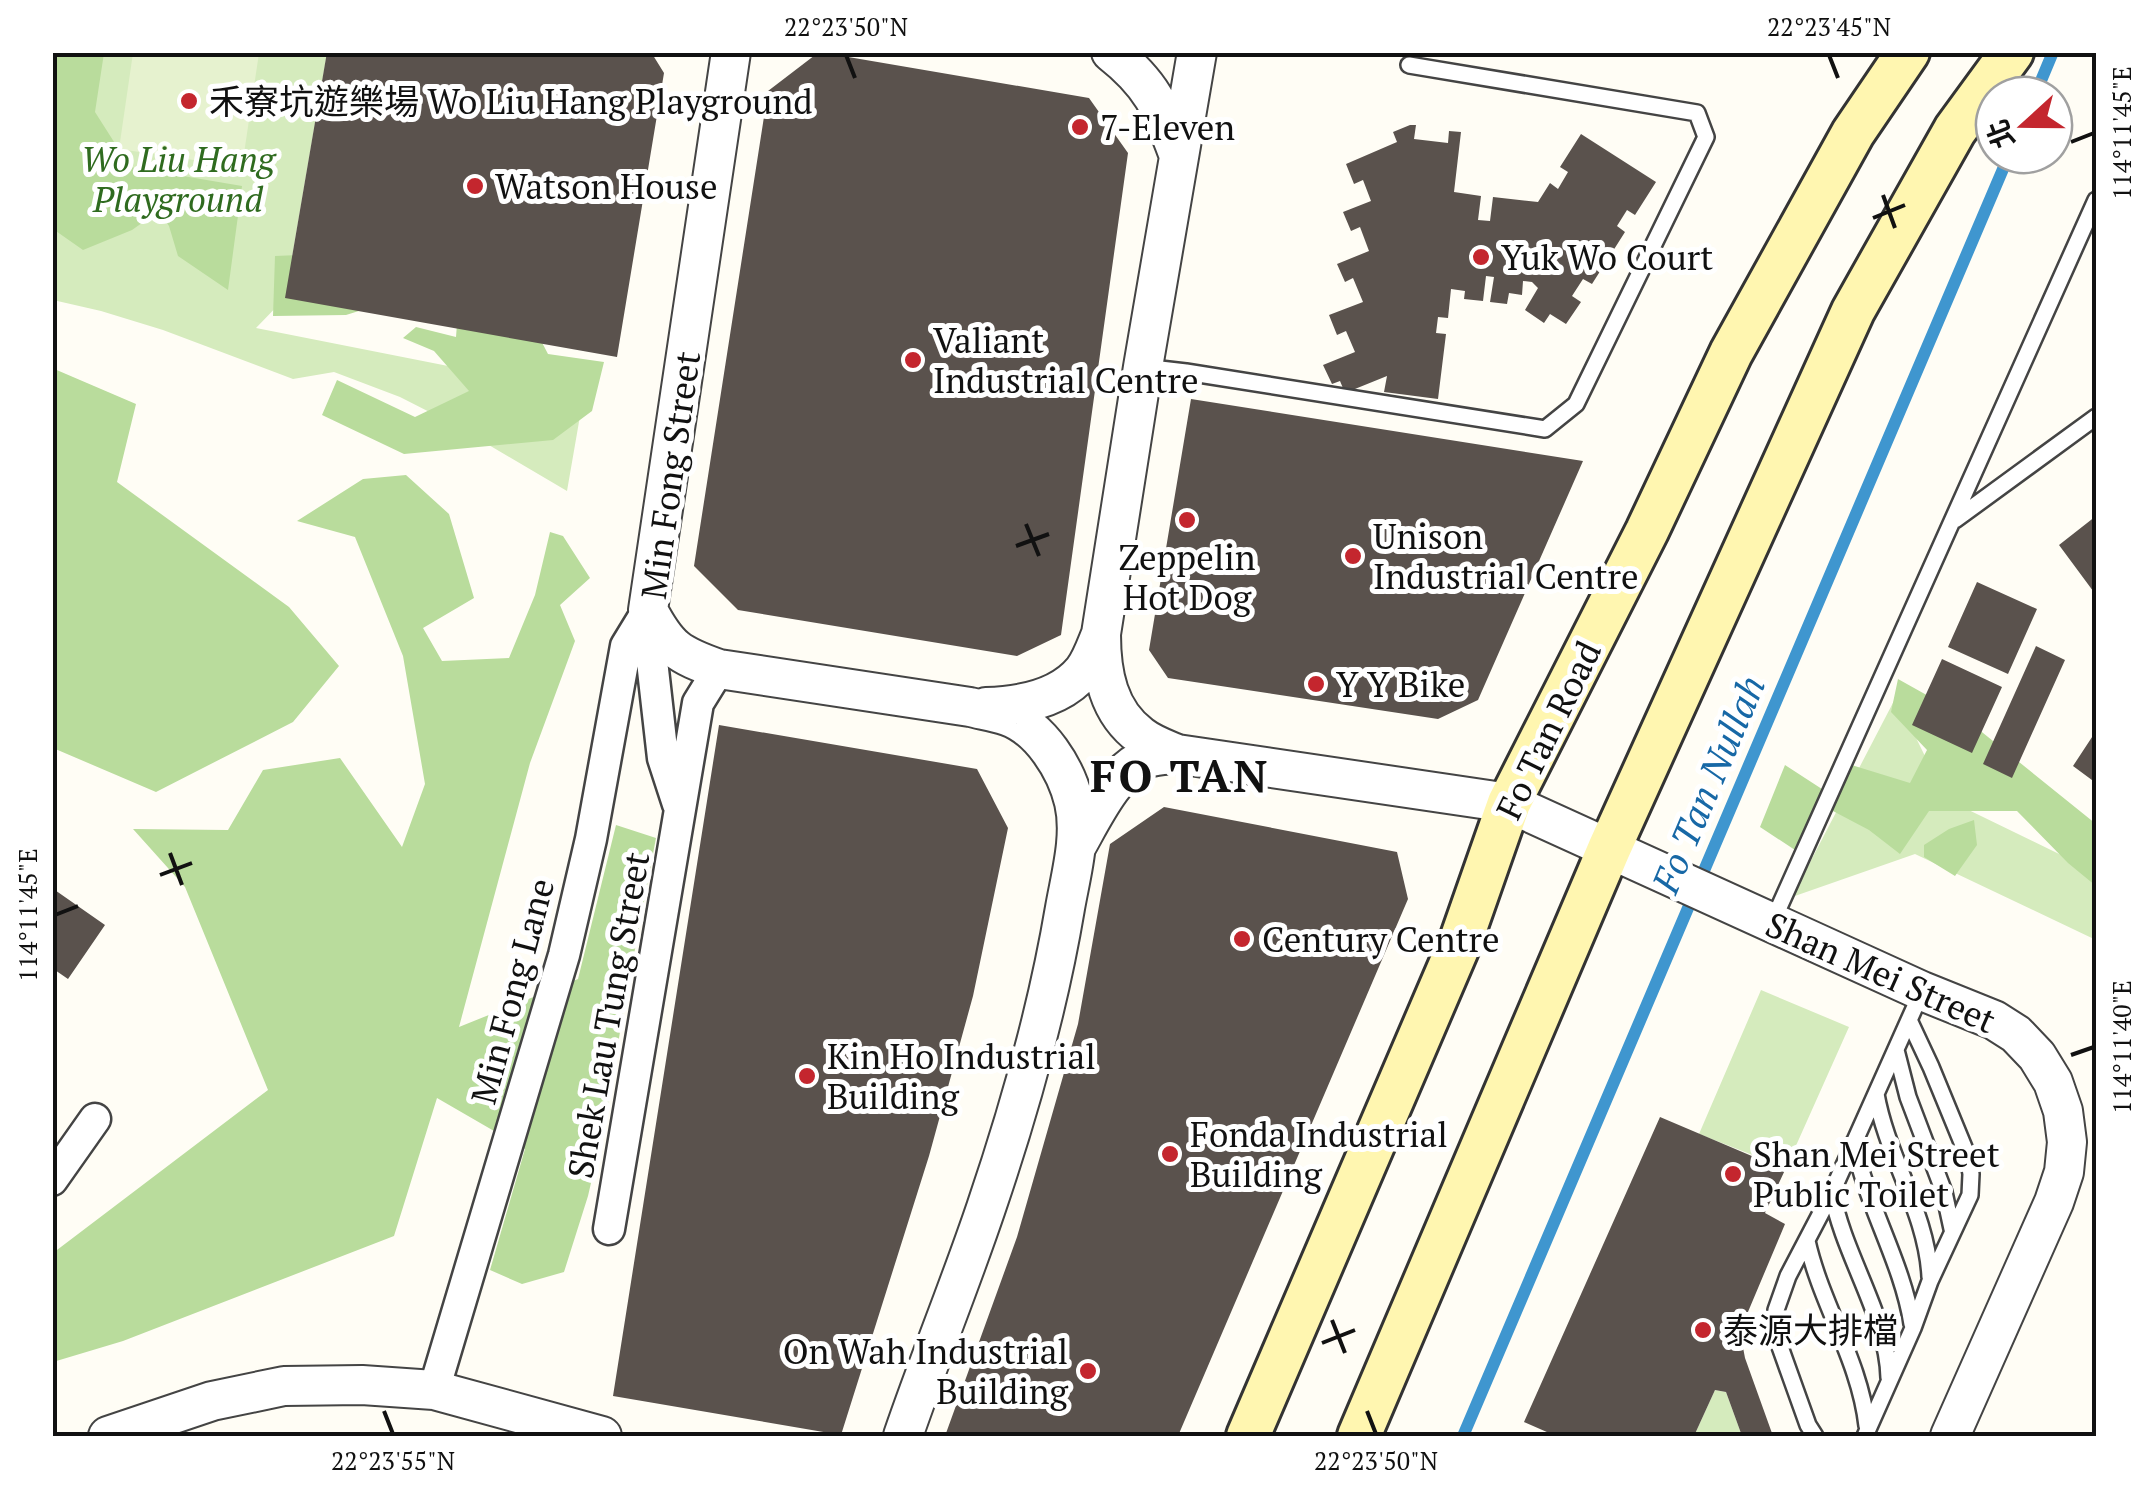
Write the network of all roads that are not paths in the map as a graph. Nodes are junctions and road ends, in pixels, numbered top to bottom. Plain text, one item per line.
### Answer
1 (731, 52) edge
2 (1110, 52) edge
3 (1196, 52) edge
4 (1908, 52) edge
5 (2012, 52) edge
6 (1409, 65) dead end
7 (1179, 157) junction
8 (2095, 208) edge
9 (1143, 367) junction
10 (2096, 417) edge
11 (1952, 522) junction
12 (648, 610) junction
13 (1102, 634) junction
14 (719, 669) junction
15 (970, 707) junction
16 (1177, 754) junction
17 (1509, 803) junction
18 (681, 814) junction
19 (1076, 847) junction
20 (1609, 849) junction
21 (1772, 923) junction
22 (1916, 1006) junction
23 (1896, 1050) junction
24 (1876, 1094) junction
25 (94, 1119) dead end
26 (1854, 1142) junction
27 (52, 1180) edge
28 (1832, 1192) junction
29 (609, 1228) dead end
30 (1952, 1233) junction
31 (1807, 1241) junction
32 (1930, 1281) junction
33 (1912, 1328) junction
34 (1889, 1382) junction
35 (434, 1390) junction
36 (1866, 1433) edge
37 (108, 1436) edge
38 (602, 1436) edge
39 (903, 1436) edge
40 (1248, 1436) edge
41 (1359, 1436) edge
42 (1815, 1436) edge
43 (1950, 1436) edge

1 - 12 street, Min Fong Street
2 - 7 street
3 - 7 street
4 - 17 main road, Fo Tan Road
5 - 20 main road
6 - 9 lane
7 - 9 street
8 - 11 lane
9 - 13 street
10 - 11 lane
11 - 21 lane
12 - 14 street, Min Fong Street
12 - 18 street, Shek Lau Tung Street
12 - 35 street, Min Fong Lane
13 - 15 street
13 - 16 street
14 - 15 street, Min Fong Street
14 - 18 street, Shek Lau Tung Street
15 - 19 street
16 - 17 street
16 - 19 street
17 - 20 street, Shan Mei Street
17 - 40 main road, Fo Tan Road
18 - 29 street, Shek Lau Tung Street
19 - 39 street
20 - 21 street, Shan Mei Street
20 - 41 main road
21 - 22 street, Shan Mei Street
22 - 23 lane
22 - 30 lane
22 - 43 street, Shan Mei Street
23 - 24 lane
23 - 30 lane
24 - 26 lane
24 - 32 lane
25 - 27 street
26 - 28 lane
26 - 33 lane
28 - 31 lane
28 - 34 lane
30 - 32 lane
31 - 36 lane
31 - 42 lane
32 - 33 lane
33 - 34 lane
34 - 36 lane
35 - 37 street
35 - 38 street

